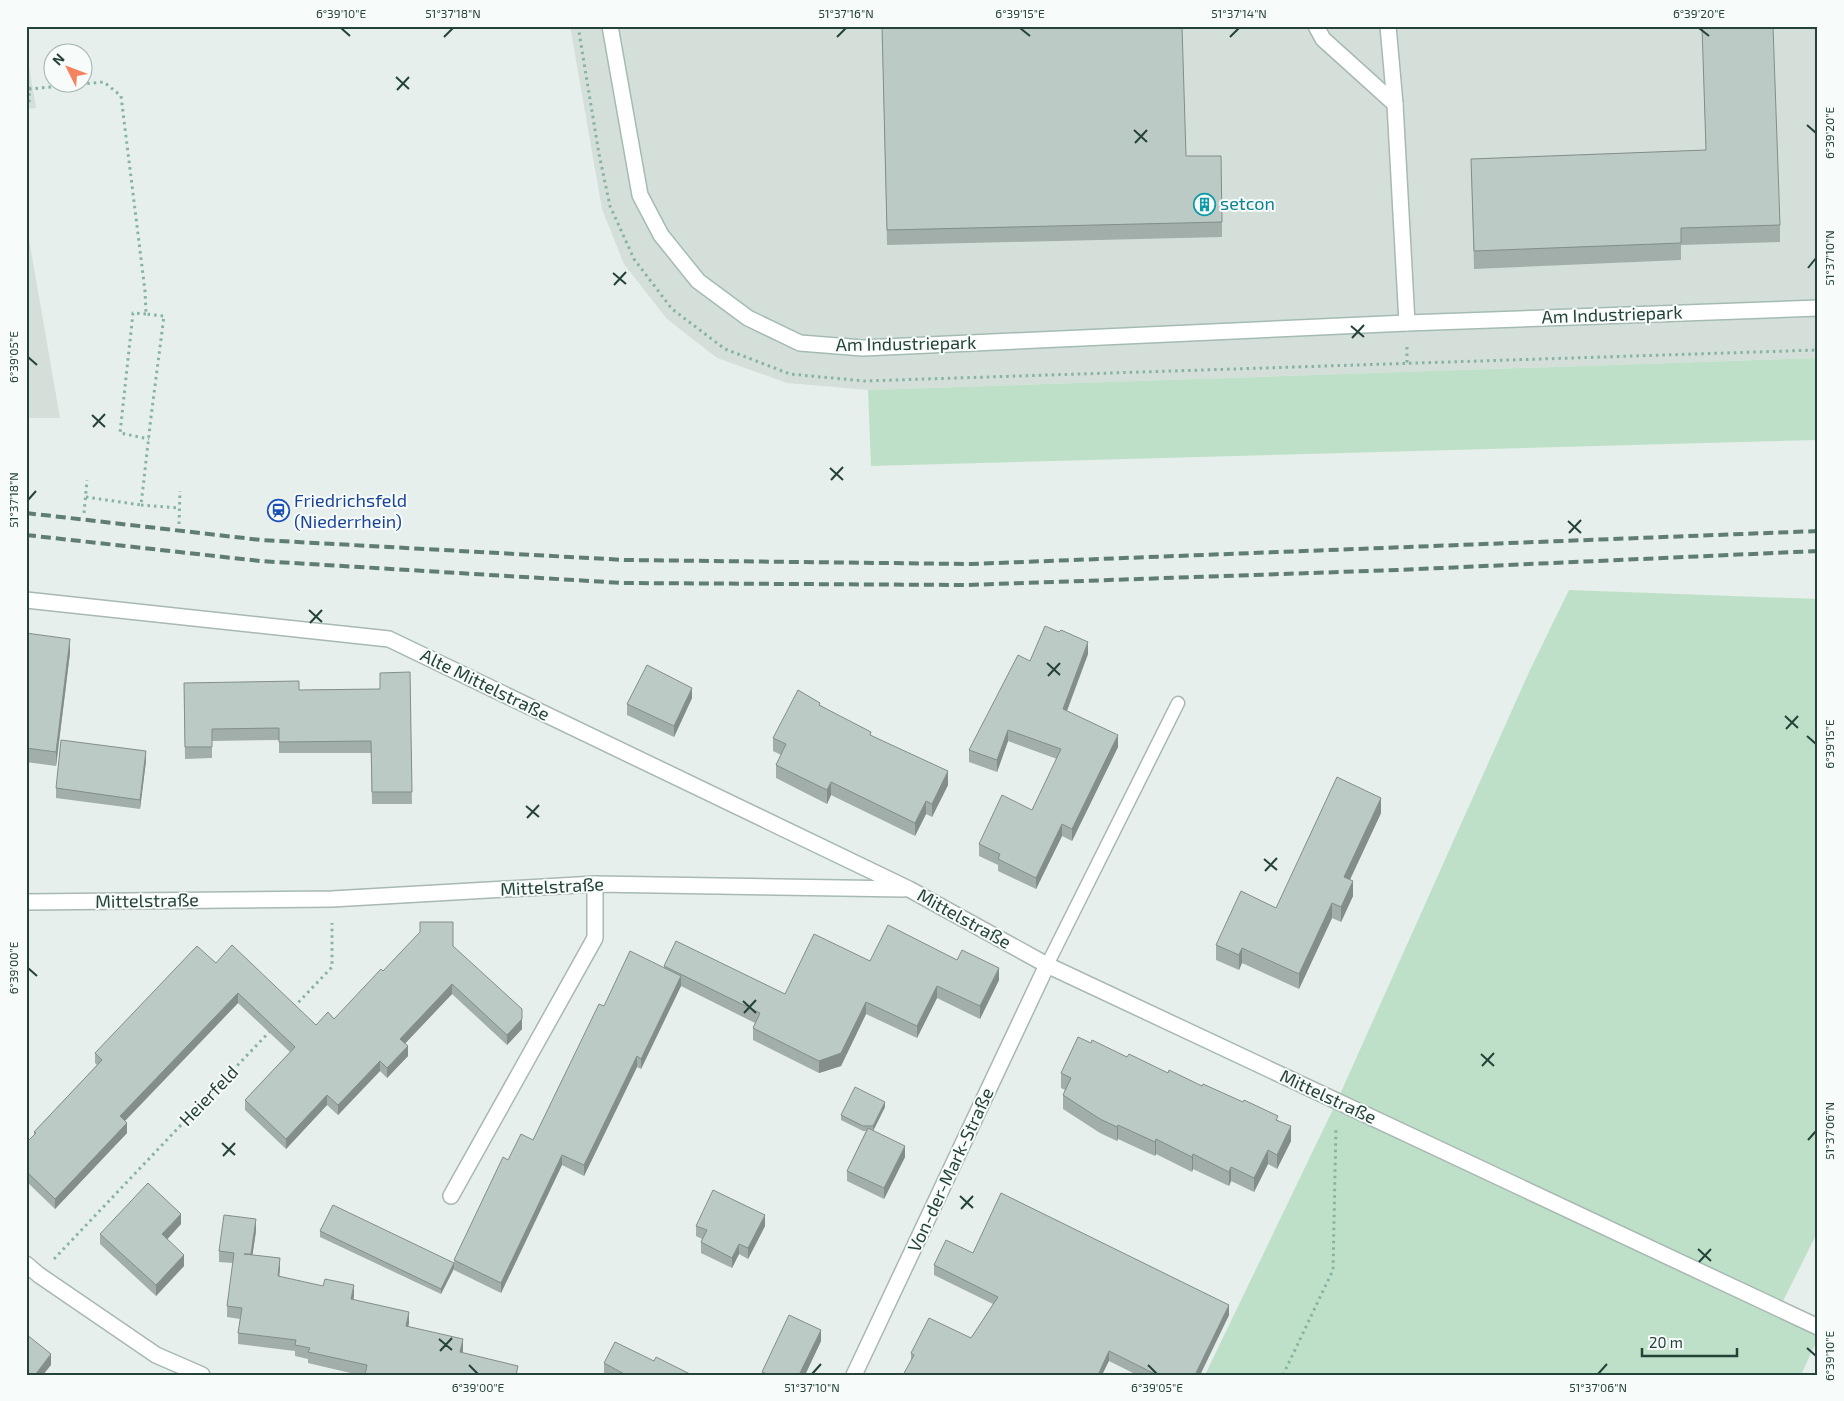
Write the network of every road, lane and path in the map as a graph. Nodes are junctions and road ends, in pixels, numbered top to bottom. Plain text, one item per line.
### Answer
1 (610, 26) edge
2 (1316, 26) edge
3 (1388, 26) edge
4 (26, 74) edge
5 (29, 89) junction
6 (26, 104) edge
7 (1395, 104) junction
8 (1818, 308) edge
9 (146, 314) junction
10 (1407, 323) junction
11 (148, 439) junction
12 (87, 480) dead end
13 (180, 491) dead end
14 (86, 497) junction
15 (141, 505) junction
16 (179, 508) junction
17 (84, 514) dead end
18 (179, 524) dead end
19 (26, 600) edge
20 (1178, 703) dead end
21 (595, 884) junction
22 (910, 889) junction
23 (332, 899) junction
24 (26, 902) edge
25 (1047, 965) junction
26 (291, 1010) edge
27 (277, 1024) edge
28 (1337, 1101) junction
29 (451, 1196) dead end
30 (26, 1264) edge
31 (39, 1275) junction
32 (1818, 1327) edge
33 (202, 1375) edge
34 (854, 1375) edge
35 (1283, 1375) edge

1 - 10 street, Am Industriepark
2 - 7 street
3 - 7 street
4 - 5 path
5 - 6 path
5 - 9 path
7 - 10 street
8 - 10 street, Am Industriepark
9 - 11 path
9 - 11 path
11 - 15 path
12 - 14 path
13 - 16 path
14 - 15 path
14 - 17 path
15 - 16 path
16 - 18 path
19 - 22 street, Alte Mittelstraße
20 - 25 lane
21 - 22 street, Mittelstraße
21 - 23 street, Mittelstraße
21 - 29 street
22 - 25 street, Mittelstraße
23 - 24 street, Mittelstraße
23 - 26 path
25 - 28 street, Mittelstraße
25 - 34 street, Von-der-Mark-Straße
27 - 31 path, Heierfeld
28 - 32 street, Mittelstraße
28 - 35 path
30 - 31 street
31 - 33 street

